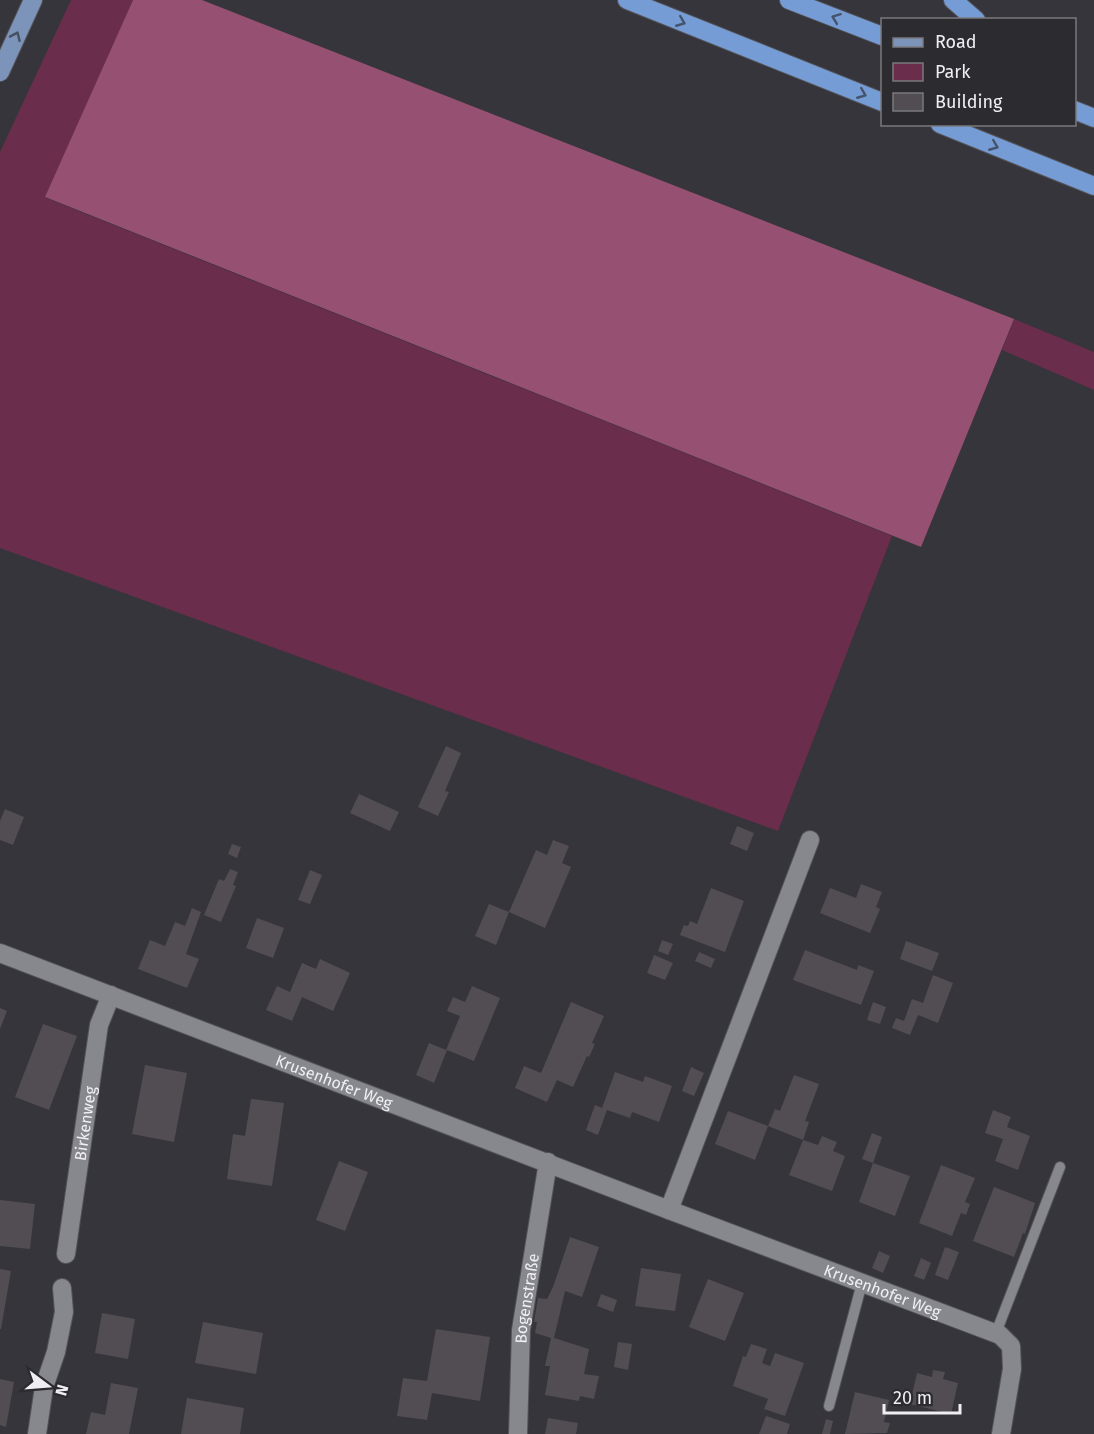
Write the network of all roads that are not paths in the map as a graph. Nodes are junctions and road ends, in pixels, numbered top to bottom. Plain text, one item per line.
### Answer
1 (33, 0) edge
2 (627, 0) edge
3 (789, 0) edge
4 (954, 0) edge
5 (974, 18) edge
6 (881, 36) edge
7 (0, 72) edge
8 (881, 102) edge
9 (1076, 111) edge
10 (1094, 118) edge
11 (945, 126) edge
12 (1094, 186) edge
13 (810, 840) dead end
14 (0, 953) edge
15 (111, 995) junction
16 (548, 1162) junction
17 (1060, 1167) dead end
18 (669, 1210) junction
19 (66, 1254) dead end
20 (862, 1283) junction
21 (62, 1288) dead end
22 (996, 1333) junction
23 (828, 1406) dead end
24 (37, 1434) edge
25 (518, 1434) edge
26 (1001, 1434) edge

7 -> 1 main road
2 -> 8 highway
6 -> 3 highway
4 - 5 highway
9 - 10 highway
11 -> 12 highway
13 - 18 street
14 - 15 street, Krusenhofer Weg
15 - 16 street, Krusenhofer Weg
15 - 19 street, Birkenweg
16 - 18 street, Krusenhofer Weg
16 - 25 street, Bogenstraße
17 - 22 lane
18 - 20 street, Krusenhofer Weg
20 - 22 street, Krusenhofer Weg
20 - 23 lane
21 - 24 street
22 - 26 street

